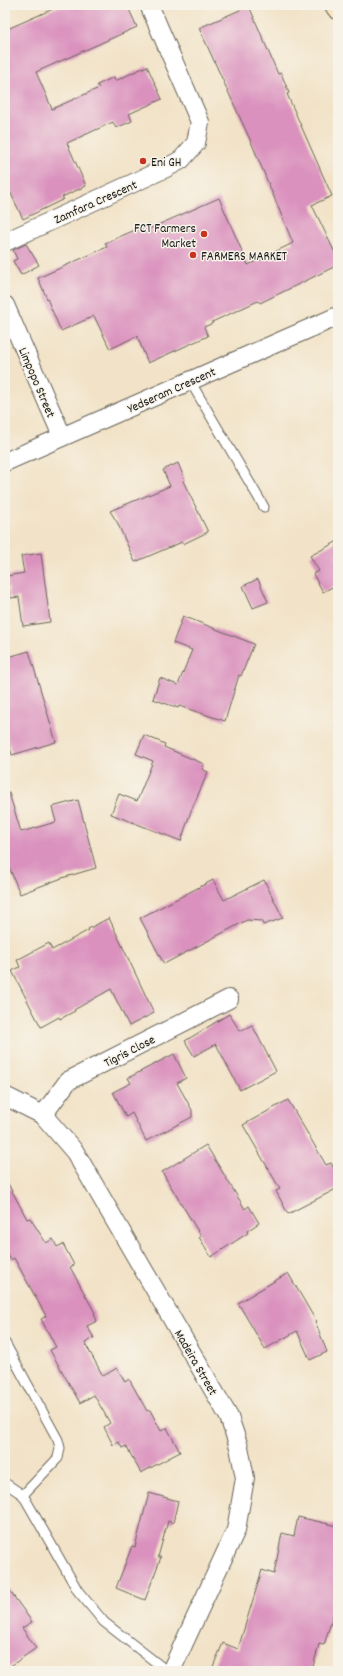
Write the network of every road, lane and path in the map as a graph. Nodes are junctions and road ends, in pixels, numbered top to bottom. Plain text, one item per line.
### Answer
1 (149, 5) edge
2 (336, 5) edge
3 (338, 8) edge
4 (5, 242) edge
5 (5, 305) edge
6 (338, 316) edge
7 (190, 380) junction
8 (62, 436) junction
9 (5, 462) edge
10 (264, 507) dead end
11 (228, 999) dead end
12 (5, 1096) edge
13 (43, 1115) junction
14 (5, 1343) edge
15 (5, 1483) edge
16 (23, 1495) junction
17 (166, 1671) edge
18 (171, 1671) edge

1 - 4 street, Zamfara Crescent
2 - 3 street
5 - 8 street, Limpopo Street
6 - 7 street, Yedseram Crescent
7 - 8 street, Yedseram Crescent
7 - 10 lane
8 - 9 street, Yedseram Crescent
11 - 13 street, Tigris Close
12 - 13 street, Madeira Street
13 - 18 street, Madeira Street
14 - 16 lane
15 - 16 lane
16 - 17 lane

